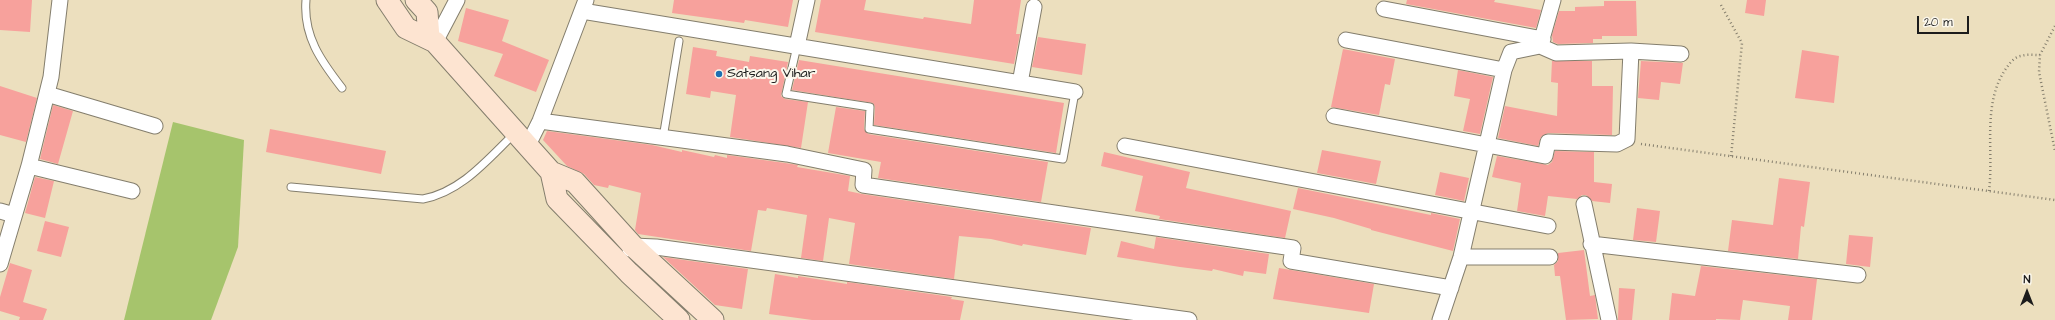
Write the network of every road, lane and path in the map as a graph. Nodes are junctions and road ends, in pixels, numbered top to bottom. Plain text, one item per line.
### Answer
1 (60, 0) edge
2 (306, 0) edge
3 (387, 0) edge
4 (416, 0) edge
5 (457, 0) edge
6 (807, 0) edge
7 (1553, 0) edge
8 (584, 5) edge
9 (1721, 5) dead end
10 (1034, 7) dead end
11 (1384, 9) dead end
12 (2055, 26) edge
13 (432, 40) junction
14 (679, 40) dead end
15 (1346, 40) dead end
16 (1542, 42) junction
17 (797, 46) junction
18 (1631, 51) junction
19 (1681, 54) dead end
20 (2040, 55) junction
21 (1504, 70) junction
22 (1020, 83) junction
23 (342, 88) dead end
24 (1075, 92) joint
25 (47, 94) junction
26 (1334, 116) dead end
27 (540, 122) junction
28 (155, 126) dead end
29 (663, 138) junction
30 (1627, 139) junction
31 (521, 140) junction
32 (1487, 145) junction
33 (1125, 146) dead end
34 (2055, 151) edge
35 (1731, 157) junction
36 (28, 166) junction
37 (551, 172) junction
38 (291, 187) dead end
39 (132, 191) dead end
40 (1989, 191) junction
41 (2055, 200) edge
42 (1584, 204) dead end
43 (0, 211) edge
44 (1472, 211) junction
45 (14, 215) junction
46 (1548, 226) dead end
47 (1591, 244) junction
48 (633, 246) junction
49 (1461, 257) junction
50 (1550, 257) dead end
51 (617, 261) junction
52 (0, 264) edge
53 (1858, 275) dead end
54 (1451, 288) junction
55 (679, 320) edge
56 (713, 320) edge
57 (1189, 320) edge
58 (1443, 320) edge
59 (1609, 320) edge

1 - 25 street
2 - 23 lane
3 - 13 main road
4 - 13 main road
5 - 13 street
6 - 17 street
7 - 16 street
8 - 17 street
8 - 27 street
9 - 35 path
10 - 22 street
11 - 16 street
12 - 20 path
13 - 31 main road
14 - 29 lane
15 - 21 street
16 - 18 street
16 - 21 street
17 - 22 street
17 - 24 lane
18 - 19 street
18 - 30 street
20 - 34 path
20 - 40 path
21 - 32 street
22 - 24 street
25 - 28 street
25 - 36 street
26 - 32 street
27 - 29 street
27 - 31 street
29 - 54 street
30 - 32 street
30 - 35 path
31 - 37 main road
31 - 38 lane
32 - 44 street
33 - 44 street
35 - 40 path
36 - 39 street
36 - 45 street
37 - 48 main road
37 - 51 main road
40 - 41 path
42 - 47 street
43 - 45 street
44 - 46 street
44 - 49 street
45 - 52 street
47 - 53 street
47 - 59 street
48 - 51 street
48 - 56 main road
48 - 57 street
49 - 50 street
49 - 54 street
51 - 55 main road
54 - 58 street

